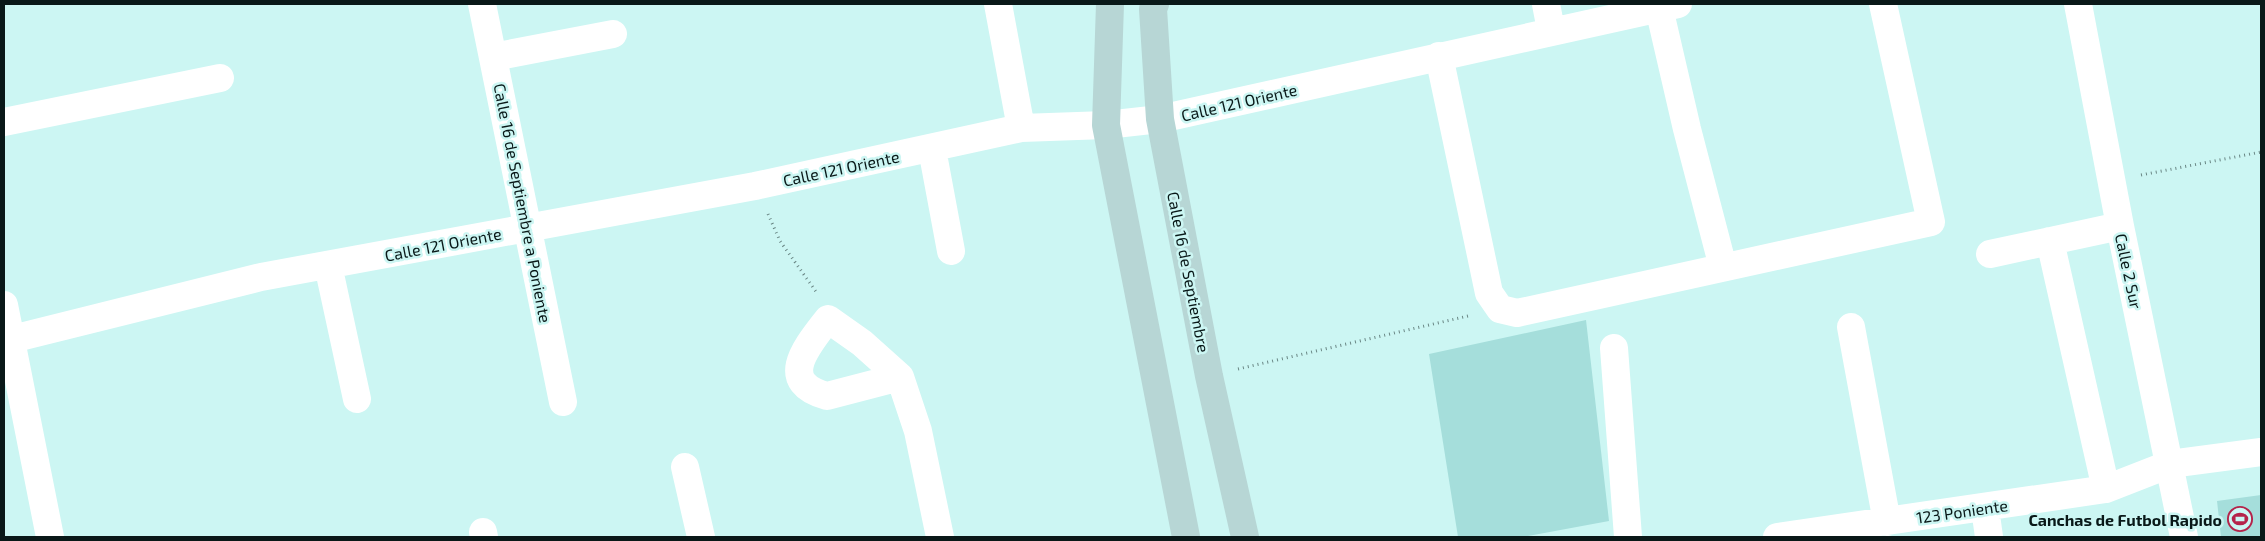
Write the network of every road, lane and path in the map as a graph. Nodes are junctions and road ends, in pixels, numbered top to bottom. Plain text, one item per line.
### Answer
1 (482, 4) edge
2 (998, 4) edge
3 (1110, 4) edge
4 (1155, 4) edge
5 (1546, 4) edge
6 (1883, 4) edge
7 (2078, 4) edge
8 (1668, 6) edge
9 (1551, 30) junction
10 (613, 34) dead end
11 (1439, 56) junction
12 (493, 57) junction
13 (220, 78) dead end
14 (1160, 119) junction
15 (4, 122) edge
16 (1106, 125) junction
17 (1021, 128) junction
18 (932, 149) junction
19 (2261, 152) edge
20 (2111, 180) junction
21 (755, 186) junction
22 (2120, 226) junction
23 (529, 227) junction
24 (2050, 242) junction
25 (951, 250) dead end
26 (1990, 254) dead end
27 (328, 265) junction
28 (1723, 267) junction
29 (4, 304) edge
30 (1500, 309) junction
31 (828, 319) junction
32 (1851, 327) dead end
33 (7, 341) edge
34 (1614, 348) dead end
35 (1209, 376) junction
36 (900, 377) junction
37 (357, 399) dead end
38 (563, 402) dead end
39 (2261, 452) edge
40 (2170, 464) junction
41 (685, 467) dead end
42 (2106, 490) junction
43 (1984, 508) junction
44 (1887, 522) junction
45 (50, 537) edge
46 (701, 537) edge
47 (940, 537) edge
48 (1186, 537) edge
49 (1245, 537) edge
50 (1628, 537) edge
51 (1777, 537) edge
52 (1989, 537) edge
53 (2184, 537) edge

1 - 12 street, Calle 16 de Septiembre a Poniente
2 - 17 street
3 - 16 main road
4 - 14 main road, Calle 16 de Septiembre
5 - 9 street
6 - 28 street
7 - 20 street, Calle 2 Sur
8 - 9 street, Calle 121 Oriente
8 - 28 street
9 - 11 street, Calle 121 Oriente
10 - 12 street
11 - 14 street, Calle 121 Oriente
11 - 30 street
12 - 23 street, Calle 16 de Septiembre a Poniente
13 - 15 street
14 - 16 street, Calle 121 Oriente
14 - 35 main road, Calle 16 de Septiembre
16 - 17 street, Calle 121 Oriente
16 - 48 main road
17 - 18 street, Calle 121 Oriente
18 - 21 street, Calle 121 Oriente
18 - 25 street
19 - 20 path
20 - 22 street, Calle 2 Sur
21 - 23 street, Calle 121 Oriente
21 - 31 path
22 - 24 street
22 - 40 street, Calle 2 Sur
23 - 27 street, Calle 121 Oriente
23 - 38 street, Calle 16 de Septiembre a Poniente
24 - 26 street
24 - 42 street
27 - 33 street, Calle 121 Oriente
27 - 37 street
28 - 30 street
29 - 33 street
30 - 35 path
31 - 36 street
31 - 36 street
32 - 44 street
33 - 45 street
34 - 50 street
35 - 49 main road, Calle 16 de Septiembre
36 - 47 street
39 - 40 street, 123 Poniente
40 - 42 street, 123 Poniente
40 - 53 street, Calle 2 Sur
41 - 46 street
42 - 43 street, 123 Poniente
43 - 44 street, 123 Poniente
43 - 52 street
44 - 51 street, 123 Poniente

